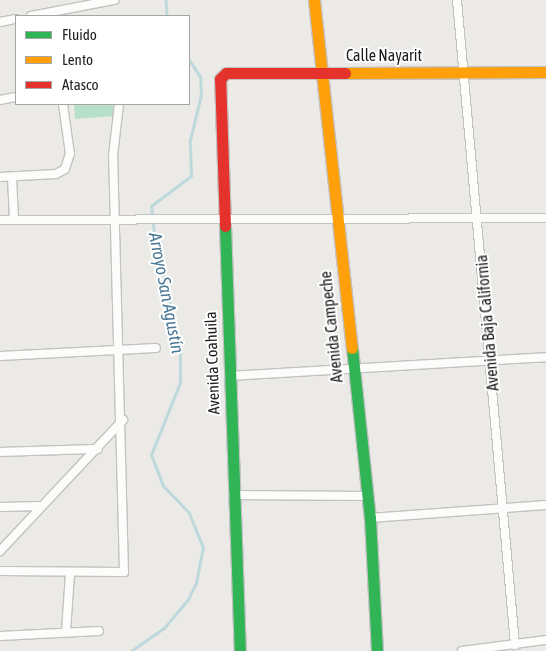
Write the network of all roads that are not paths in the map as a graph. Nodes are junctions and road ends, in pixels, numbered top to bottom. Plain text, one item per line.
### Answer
1 (114, 0) edge
2 (314, 0) edge
3 (457, 0) edge
4 (35, 15) edge
5 (15, 19) edge
6 (0, 22) edge
7 (322, 71) junction
8 (463, 72) junction
9 (546, 72) edge
10 (222, 75) joint
11 (15, 97) edge
12 (0, 100) edge
13 (63, 105) edge
14 (119, 105) edge
15 (12, 176) junction
16 (0, 177) edge
17 (546, 218) edge
18 (477, 219) junction
19 (0, 220) edge
20 (14, 220) junction
21 (117, 220) junction
22 (222, 220) junction
23 (336, 220) junction
24 (156, 348) dead end
25 (117, 349) junction
26 (0, 356) edge
27 (546, 357) edge
28 (491, 360) junction
29 (351, 371) junction
30 (229, 376) junction
31 (123, 420) junction
32 (98, 449) junction
33 (0, 452) edge
34 (233, 495) junction
35 (367, 496) junction
36 (546, 505) edge
37 (41, 506) junction
38 (0, 507) edge
39 (505, 509) junction
40 (370, 518) junction
41 (0, 551) edge
42 (0, 571) edge
43 (70, 574) junction
44 (99, 631) dead end
45 (66, 632) junction
46 (0, 636) edge
47 (546, 640) edge
48 (515, 646) junction
49 (240, 651) edge
50 (377, 651) edge
51 (462, 651) edge

1 - 4 street
2 - 7 street, Avenida Campeche
3 - 8 street, Avenida Baja California
5 - 6 street
7 - 8 street, Calle Nayarit
7 - 10 street, Calle Nayarit
7 - 23 street, Avenida Campeche
8 - 9 street, Calle Nayarit
8 - 18 street, Avenida Baja California
10 - 22 street, Avenida Coahuila
11 - 12 street
13 - 15 street
14 - 21 street
15 - 16 street
15 - 20 street
17 - 18 street
18 - 23 street
18 - 28 street, Avenida Baja California
19 - 20 street
20 - 21 street
21 - 22 street
21 - 25 street
22 - 23 street
22 - 30 street, Avenida Coahuila
23 - 29 street, Avenida Campeche
24 - 25 street
25 - 26 street
25 - 31 street
27 - 28 street
28 - 29 street
28 - 39 street, Avenida Baja California
29 - 30 street
29 - 35 street, Avenida Campeche
30 - 34 street, Avenida Coahuila
31 - 32 street
31 - 43 street
32 - 33 street
32 - 37 street
34 - 35 street
34 - 49 street, Avenida Coahuila
35 - 40 street, Avenida Campeche
36 - 39 street
37 - 38 street
37 - 41 street
39 - 40 street
39 - 48 street, Avenida Baja California
40 - 50 street, Avenida Campeche
42 - 43 street
43 - 45 street
44 - 45 street
45 - 46 street
47 - 48 street
48 - 51 street

